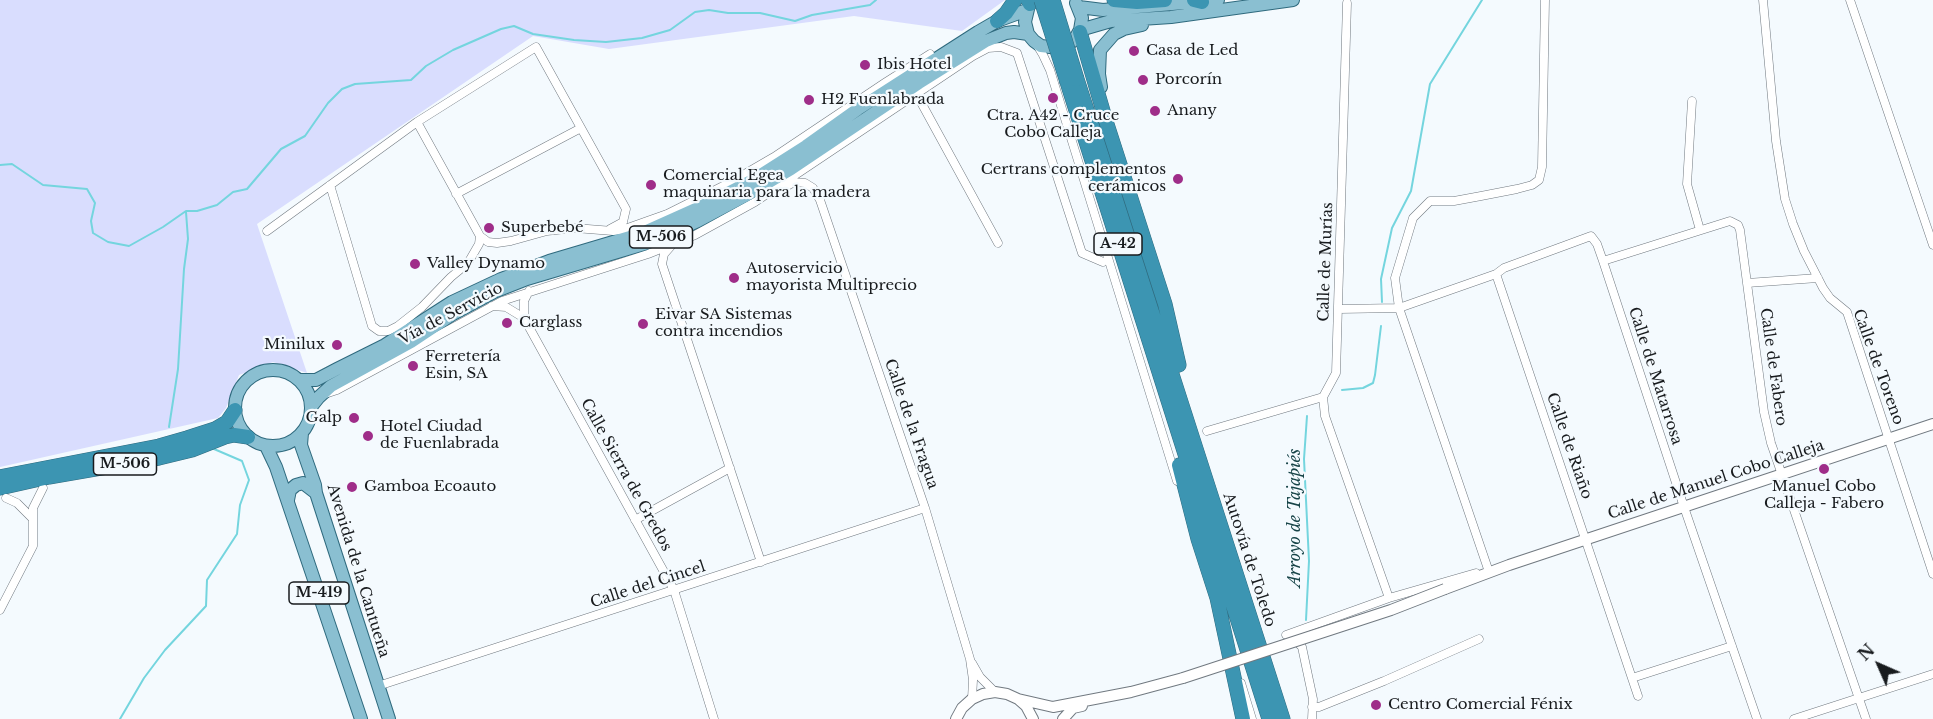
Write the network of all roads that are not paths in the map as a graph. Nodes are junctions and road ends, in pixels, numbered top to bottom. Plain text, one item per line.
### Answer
1 (1015, 0) edge
2 (1053, 0) edge
3 (1059, 0) edge
4 (1114, 0) edge
5 (1165, 0) edge
6 (1218, 0) edge
7 (1293, 0) edge
8 (1545, 0) edge
9 (1763, 0) edge
10 (1850, 0) edge
11 (1198, 1) edge
12 (1032, 3) edge
13 (1076, 3) edge
14 (1347, 3) dead end
15 (1171, 17) junction
16 (997, 21) junction
17 (1080, 31) junction
18 (1031, 38) junction
19 (973, 53) junction
20 (930, 54) dead end
21 (1075, 79) junction
22 (917, 95) junction
23 (1692, 101) dead end
24 (1106, 121) junction
25 (417, 122) junction
26 (581, 128) junction
27 (330, 185) junction
28 (456, 194) junction
29 (755, 202) junction
30 (606, 230) junction
31 (1700, 230) junction
32 (267, 231) dead end
33 (480, 236) junction
34 (998, 243) dead end
35 (671, 245) junction
36 (1933, 245) edge
37 (648, 254) junction
38 (1603, 261) junction
39 (1103, 262) dead end
40 (662, 264) junction
41 (1496, 274) junction
42 (1818, 278) junction
43 (1747, 283) junction
44 (529, 291) junction
45 (492, 306) junction
46 (1399, 308) junction
47 (1339, 309) junction
48 (524, 318) junction
49 (300, 380) junction
50 (1323, 397) junction
51 (315, 402) junction
52 (1169, 406) junction
53 (235, 410) junction
54 (1185, 411) junction
55 (1933, 424) edge
56 (1207, 431) dead end
57 (302, 433) junction
58 (249, 437) junction
59 (1889, 439) junction
60 (266, 446) junction
61 (124, 464) junction
62 (730, 468) junction
63 (1782, 474) junction
64 (0, 477) edge
65 (43, 488) joint
66 (3, 493) edge
67 (316, 493) junction
68 (288, 500) junction
69 (1684, 507) junction
70 (925, 508) junction
71 (32, 518) junction
72 (635, 520) junction
73 (1198, 538) junction
74 (1587, 539) junction
75 (761, 562) junction
76 (1509, 565) junction
77 (1488, 569) junction
78 (1933, 574) edge
79 (674, 590) junction
80 (1217, 598) junction
81 (1389, 598) junction
82 (0, 610) edge
83 (1479, 639) dead end
84 (1732, 646) junction
85 (970, 659) junction
86 (1933, 674) edge
87 (1632, 678) junction
88 (378, 686) junction
89 (995, 692) junction
90 (1131, 692) junction
91 (1638, 696) dead end
92 (972, 699) junction
93 (1018, 699) junction
94 (1859, 699) junction
95 (1053, 706) junction
96 (1312, 707) junction
97 (361, 719) edge
98 (389, 719) edge
99 (714, 719) edge
100 (956, 719) edge
101 (1033, 719) edge
102 (1040, 719) edge
103 (1063, 719) edge
104 (1243, 719) edge
105 (1252, 719) edge
106 (1269, 719) edge
107 (1283, 719) edge
108 (1312, 719) edge
109 (1757, 719) edge
110 (1794, 719) edge
111 (1866, 719) edge

1 - 16 highway
2 - 21 highway, A-42, bridge
3 - 21 highway
4 - 5 highway
6 - 11 main road
7 - 15 main road, M-506
8 - 46 street
9 - 42 street, Calle de Toreno
10 - 36 street
11 - 13 main road
12 - 16 main road, M-506
12 - 18 main road
12 - 21 highway, A-42, bridge
13 - 17 main road
14 - 47 street, Calle de Murías
15 - 17 main road, M-506
15 - 24 main road
16 - 49 main road, M-506
17 - 18 main road, M-506
17 - 24 highway
18 - 19 main road, M-506
18 - 73 street
19 - 22 street, Vía de Servicio
19 - 39 street, Vía de Servicio
19 - 51 main road, M-506
20 - 30 street
21 - 52 highway, A-42
21 - 54 highway, A-42
22 - 29 street, Vía de Servicio
22 - 34 street
23 - 31 street
24 - 54 highway
25 - 26 street
25 - 27 street
25 - 28 street
26 - 28 street
26 - 30 street
27 - 32 street
27 - 33 street, Vía de Servicio
28 - 33 street
29 - 35 street, Vía de Servicio
29 - 70 street, Calle de la Fragua
30 - 33 street
31 - 38 street
31 - 43 street, Calle de Fabero
35 - 37 street, Vía de Servicio
35 - 40 street
37 - 40 street
37 - 44 street, Vía de Servicio
38 - 41 street, Calle de Matarrosa
38 - 69 street, Calle de Matarrosa
40 - 62 street
41 - 46 street
41 - 74 street, Calle de Riaño
42 - 43 street
42 - 59 street, Calle de Toreno
43 - 63 street, Calle de Fabero
44 - 45 street, Vía de Servicio
44 - 48 street
45 - 48 street
45 - 51 street, Vía de Servicio
46 - 47 street
46 - 77 street
47 - 50 street, Calle de Murías
48 - 72 street, Calle Sierra de Gredos
49 - 51 main road
49 - 53 main road, M-506
50 - 56 street
50 - 81 street
51 - 57 main road, M-506
52 - 73 highway
52 - 106 highway, A-42
53 - 58 main road
53 - 64 highway, M-506
54 - 107 highway, Autovía de Toledo / A-42
55 - 59 street, Calle de Manuel Cobo Calleja
57 - 60 main road
57 - 67 main road, Avenida de la Cantueña / M-419
58 - 60 main road
58 - 61 highway, M-506
59 - 63 street, Calle de Manuel Cobo Calleja
59 - 78 street, Calle de Toreno
60 - 68 main road, M-419
61 - 65 highway
61 - 66 highway, M-506
62 - 72 street
62 - 75 street
63 - 69 street, Calle de Manuel Cobo Calleja
63 - 94 street, Calle de Fabero
65 - 71 street
66 - 71 street
67 - 68 main road
67 - 88 main road, Avenida de la Cantueña / M-419
68 - 97 main road, M-419
69 - 74 street, Calle de Manuel Cobo Calleja
69 - 84 street, Calle de Matarrosa
70 - 75 street, Calle del Cincel
70 - 85 street, Calle de la Fragua
71 - 82 street
72 - 79 street, Calle Sierra de Gredos
73 - 80 highway
74 - 76 street, Calle de Manuel Cobo Calleja
74 - 87 street, Calle de Riaño
75 - 79 street, Calle del Cincel
76 - 77 street, Calle de Manuel Cobo Calleja
76 - 90 street, Calle de Manuel Cobo Calleja, bridge
77 - 81 street, Calle de Manuel Cobo Calleja
79 - 88 street, Calle del Cincel
79 - 99 street, Calle Sierra de Gredos
80 - 104 highway
80 - 105 street
81 - 96 street, Calle de Manuel Cobo Calleja
83 - 96 street
84 - 87 street
84 - 109 street, Calle de Matarrosa
85 - 89 street, Calle de la Fragua
85 - 92 street, Calle de la Fragua
86 - 94 street
87 - 91 street, Calle de Riaño
88 - 98 main road, Avenida de la Cantueña / M-419
89 - 92 street
89 - 93 street, Calle de Manuel Cobo Calleja
90 - 95 street, Calle de Manuel Cobo Calleja
90 - 103 street
92 - 100 street
93 - 95 street, Calle de Manuel Cobo Calleja
93 - 101 street
94 - 110 street
94 - 111 street, Calle de Fabero
95 - 102 street
96 - 108 street

